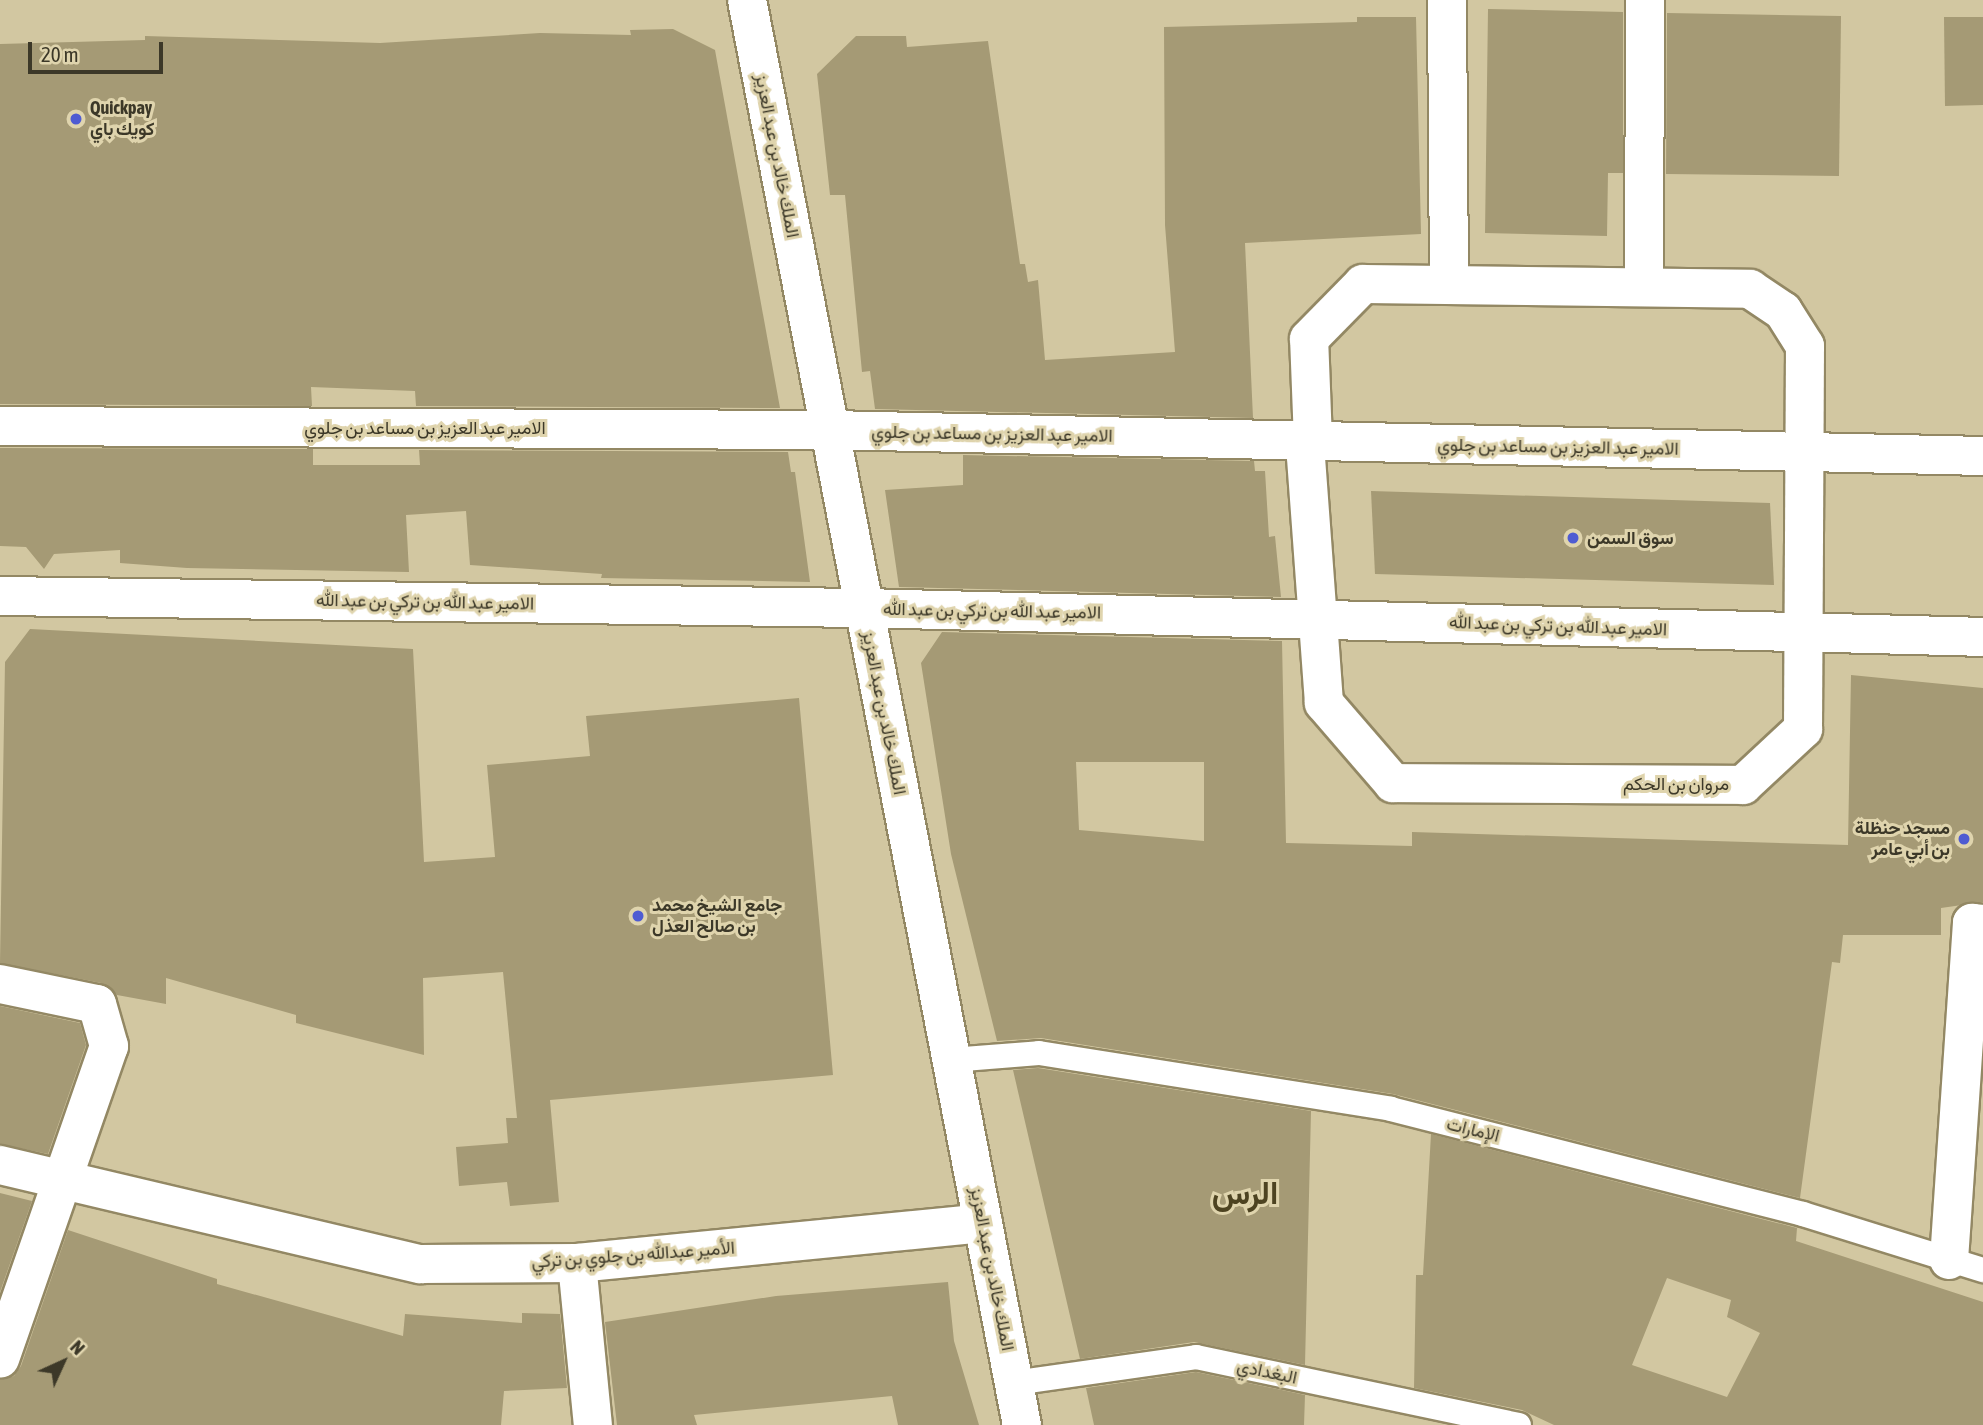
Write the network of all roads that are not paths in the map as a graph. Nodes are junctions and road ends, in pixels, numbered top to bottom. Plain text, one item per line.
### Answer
1 (747, 0) edge
2 (1447, 0) edge
3 (1645, 0) edge
4 (1449, 284) junction
5 (1644, 287) junction
6 (0, 426) edge
7 (830, 430) junction
8 (1312, 441) junction
9 (1805, 452) junction
10 (1983, 456) edge
11 (0, 596) edge
12 (864, 608) junction
13 (1321, 619) junction
14 (1804, 632) junction
15 (1983, 637) edge
16 (1983, 924) edge
17 (0, 984) edge
18 (951, 1060) junction
19 (0, 1165) edge
20 (61, 1181) junction
21 (982, 1223) junction
22 (577, 1263) junction
23 (1966, 1265) edge
24 (0, 1359) edge
25 (1014, 1383) junction
26 (593, 1425) edge
27 (1022, 1425) edge
28 (1519, 1425) edge

1 - 7 street, الملك خالد بن عبد العزيز
2 - 4 street
3 - 5 street
4 - 5 street, مروان بن الحكم
4 - 8 street, مروان بن الحكم
5 - 9 street, مروان بن الحكم
6 - 7 street, الامير عبد العزيز بن مساعد بن جلوي
7 - 8 street, الامير عبد العزيز بن مساعد بن جلوي
7 - 12 street, الملك خالد بن عبد العزيز
8 - 9 street, الامير عبد العزيز بن مساعد بن جلوي
8 - 13 street, مروان بن الحكم
9 - 10 street, الامير عبد العزيز بن مساعد بن جلوي
9 - 14 street, مروان بن الحكم
11 - 12 street, الامير عبد الله بن تركي بن عبد الله
12 - 13 street, الامير عبد الله بن تركي بن عبد الله
12 - 18 street, الملك خالد بن عبد العزيز
13 - 14 street, الامير عبد الله بن تركي بن عبد الله
13 - 14 street, مروان بن الحكم
14 - 15 street, الامير عبد الله بن تركي بن عبد الله
16 - 23 street
17 - 20 street
18 - 21 street, الملك خالد بن عبد العزيز
18 - 23 lane, الإمارات
19 - 20 street, الأمير عبدالله بن جلوي بن تركي
20 - 22 street, الأمير عبدالله بن جلوي بن تركي
20 - 24 street
21 - 22 street, الأمير عبدالله بن جلوي بن تركي
21 - 25 street, الملك خالد بن عبد العزيز
22 - 26 street
25 - 27 street, الملك خالد بن عبد العزيز
25 - 28 lane, البغدادي

